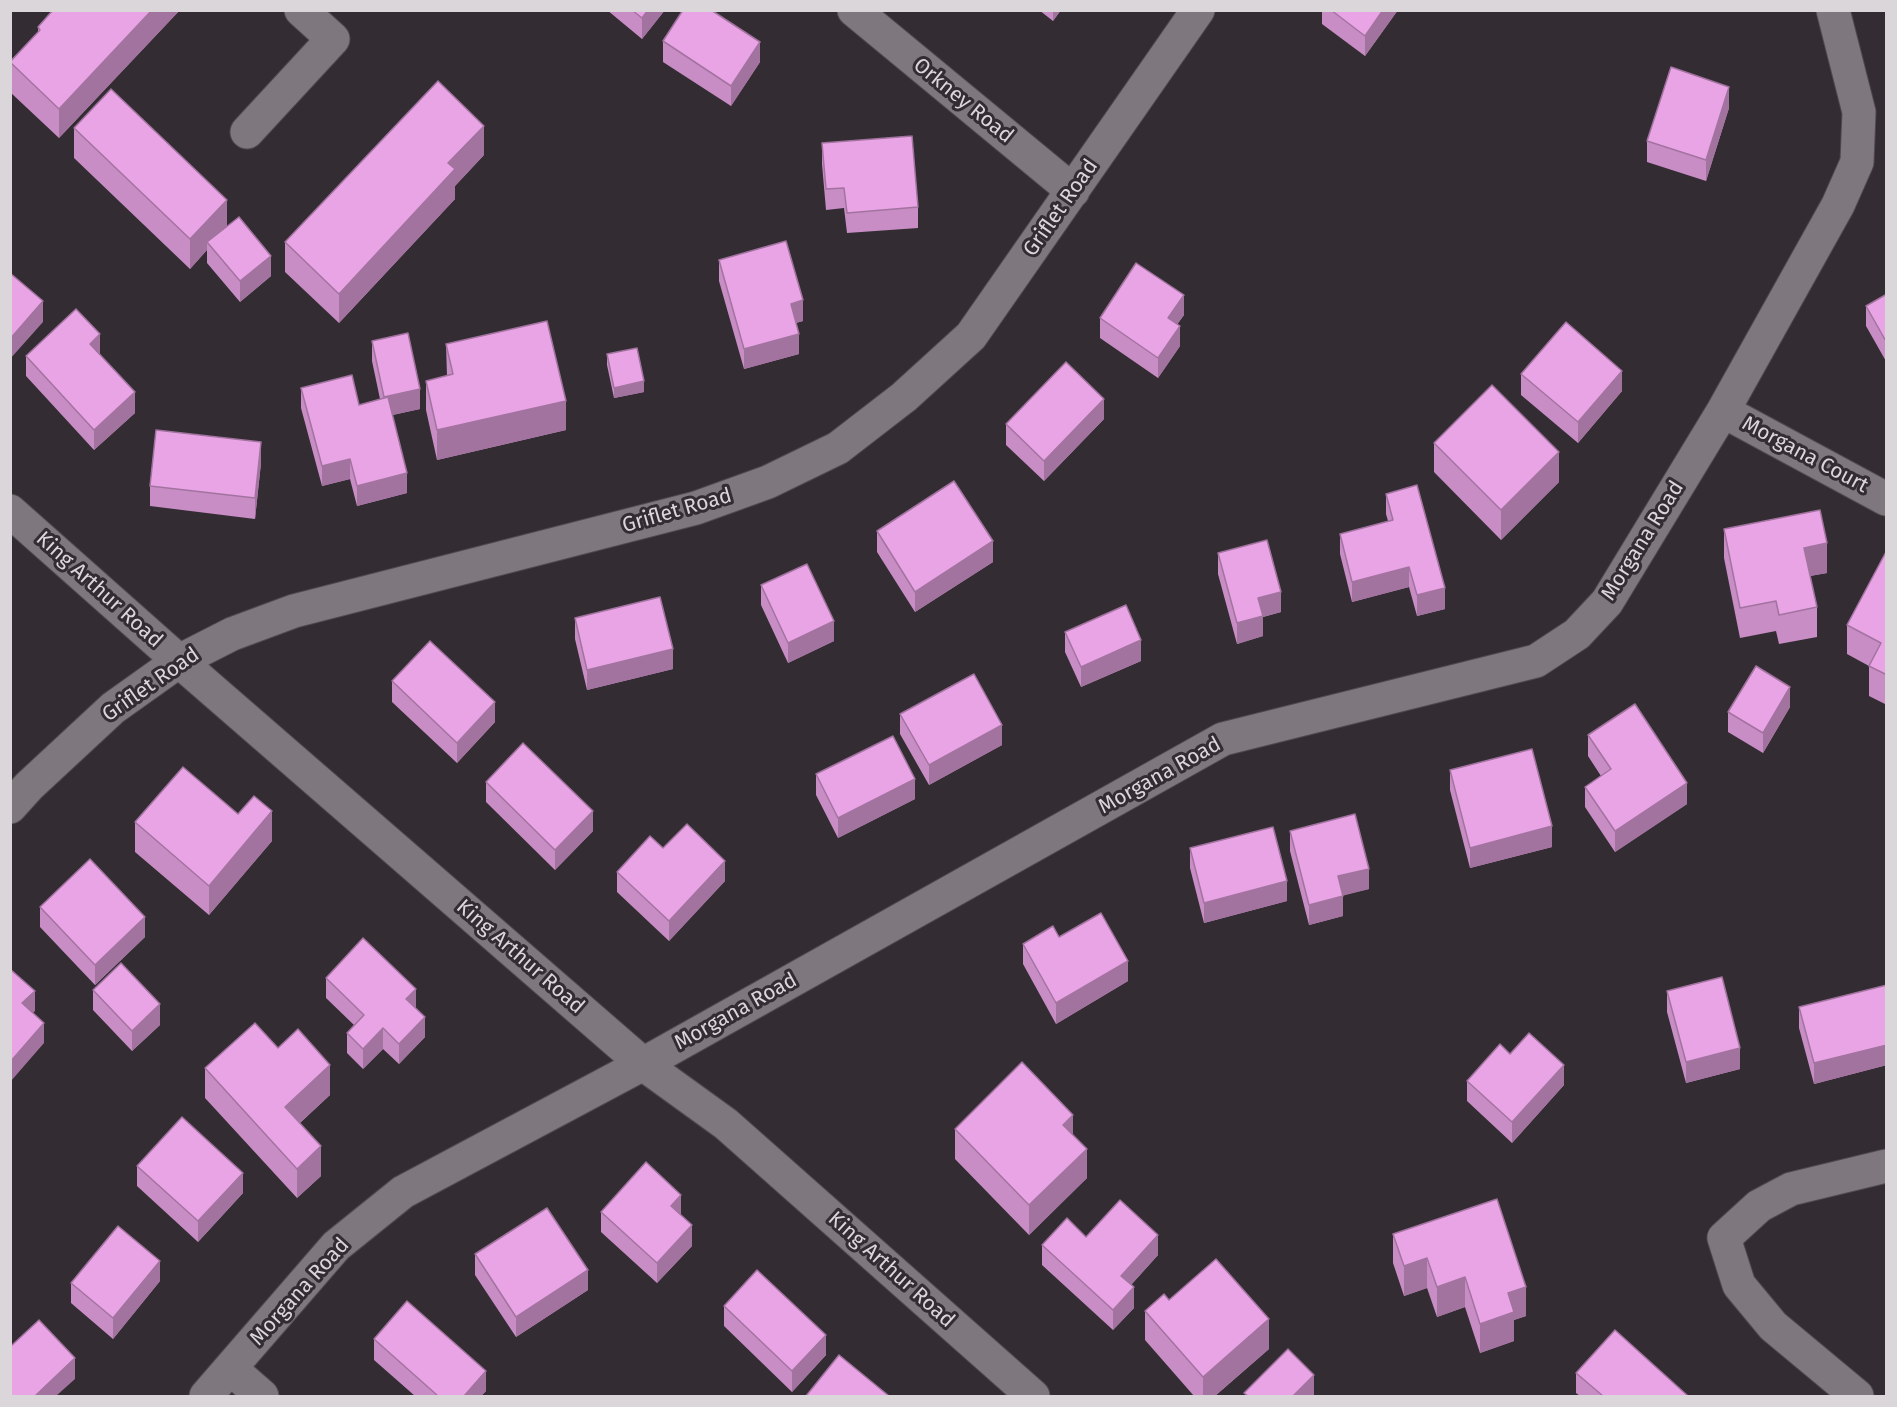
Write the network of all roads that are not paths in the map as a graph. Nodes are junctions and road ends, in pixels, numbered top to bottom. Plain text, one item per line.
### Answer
1 (301, 10) edge
2 (854, 10) edge
3 (1198, 10) edge
4 (1833, 10) edge
5 (247, 132) dead end
6 (1073, 191) junction
7 (1723, 411) junction
8 (1887, 499) edge
9 (10, 511) edge
10 (179, 661) junction
11 (10, 807) edge
12 (643, 1064) junction
13 (1887, 1166) edge
14 (231, 1369) junction
15 (206, 1396) edge
16 (262, 1396) edge
17 (1033, 1396) edge
18 (1857, 1396) edge

1 - 5 street
2 - 6 street, Orkney Road
3 - 6 street, Griflet Road
4 - 7 street, Morgana Road
6 - 10 street, Griflet Road
7 - 8 street, Morgana Court
7 - 12 street, Morgana Road
9 - 10 street, King Arthur Road
10 - 11 street, Griflet Road
10 - 12 street, King Arthur Road
12 - 14 street, Morgana Road
12 - 17 street, King Arthur Road
13 - 18 street
14 - 15 street, Morgana Road
14 - 16 street

